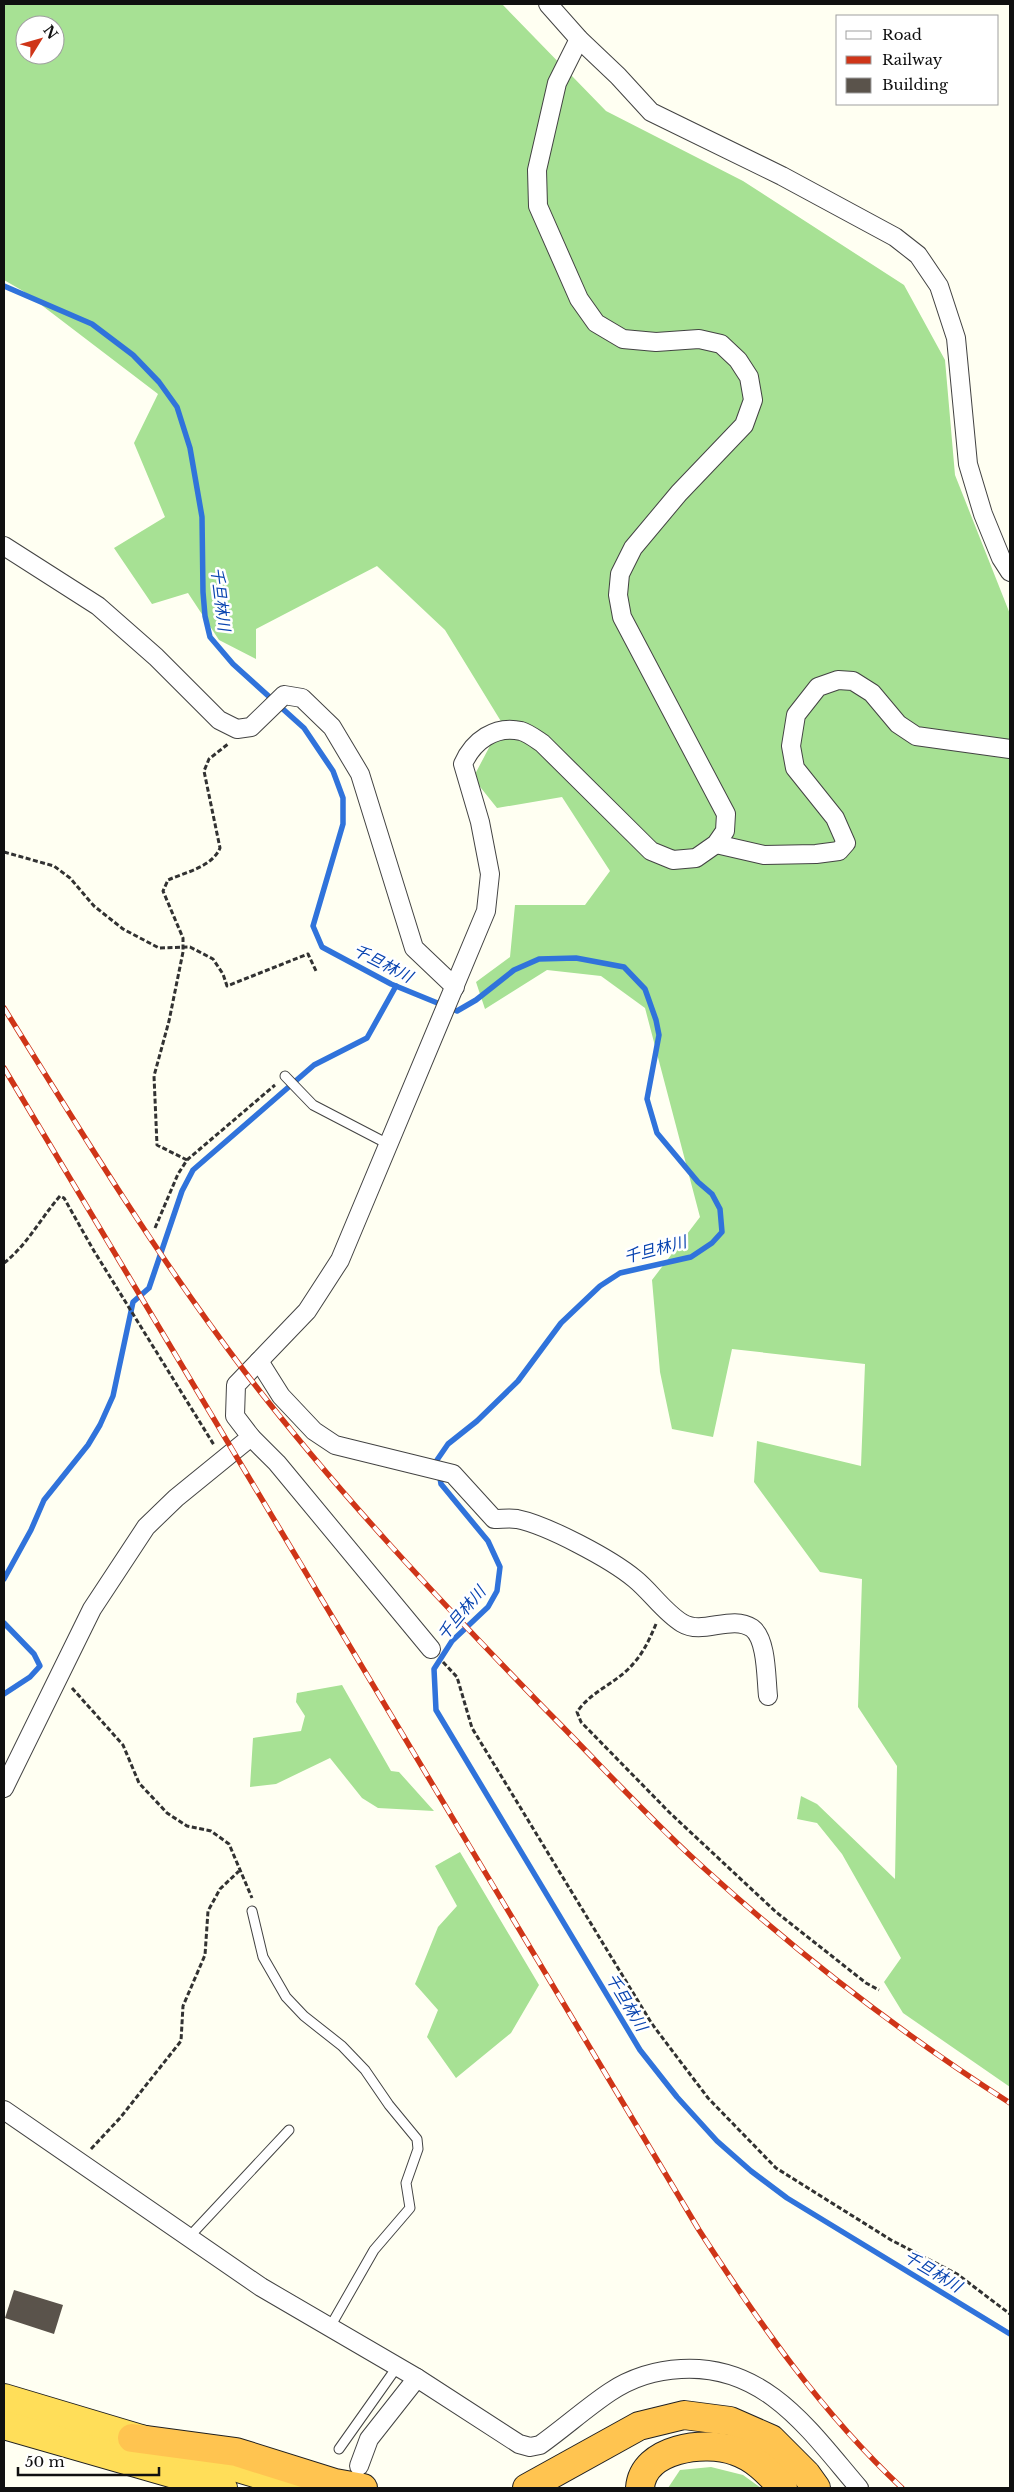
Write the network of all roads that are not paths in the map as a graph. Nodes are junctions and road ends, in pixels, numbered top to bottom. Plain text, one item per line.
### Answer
1 (548, 4) edge
2 (579, 39) junction
3 (4, 546) edge
4 (1010, 572) edge
5 (1010, 749) edge
6 (716, 844) junction
7 (453, 991) junction
8 (285, 1076) road end
9 (388, 1144) junction
10 (259, 1361) junction
11 (251, 1437) junction
12 (430, 1649) dead end
13 (768, 1696) dead end
14 (4, 1788) edge
15 (252, 1911) road end
16 (4, 2110) edge
17 (289, 2130) dead end
18 (189, 2237) junction
19 (330, 2327) junction
20 (397, 2367) junction
21 (417, 2378) junction
22 (4, 2398) edge
23 (4, 2425) edge
24 (132, 2438) junction
25 (339, 2449) dead end
26 (361, 2477) edge
27 (223, 2488) edge
28 (306, 2488) edge
29 (527, 2488) edge
30 (640, 2488) edge
31 (783, 2488) edge
32 (816, 2488) edge
33 (859, 2488) edge

1 - 2 street
2 - 4 street
2 - 6 street
3 - 7 street
5 - 6 street
6 - 7 street
7 - 9 street
8 - 9 lane
9 - 10 street
10 - 11 street
10 - 13 street
11 - 12 street
11 - 14 street
15 - 19 lane
16 - 18 street
17 - 18 lane
18 - 19 street
19 - 20 street
20 - 21 street
20 - 25 lane
21 - 26 street
21 - 33 street
22 - 24 highway
23 - 27 highway
24 - 26 highway
24 - 28 highway
29 - 32 highway
30 - 31 highway

